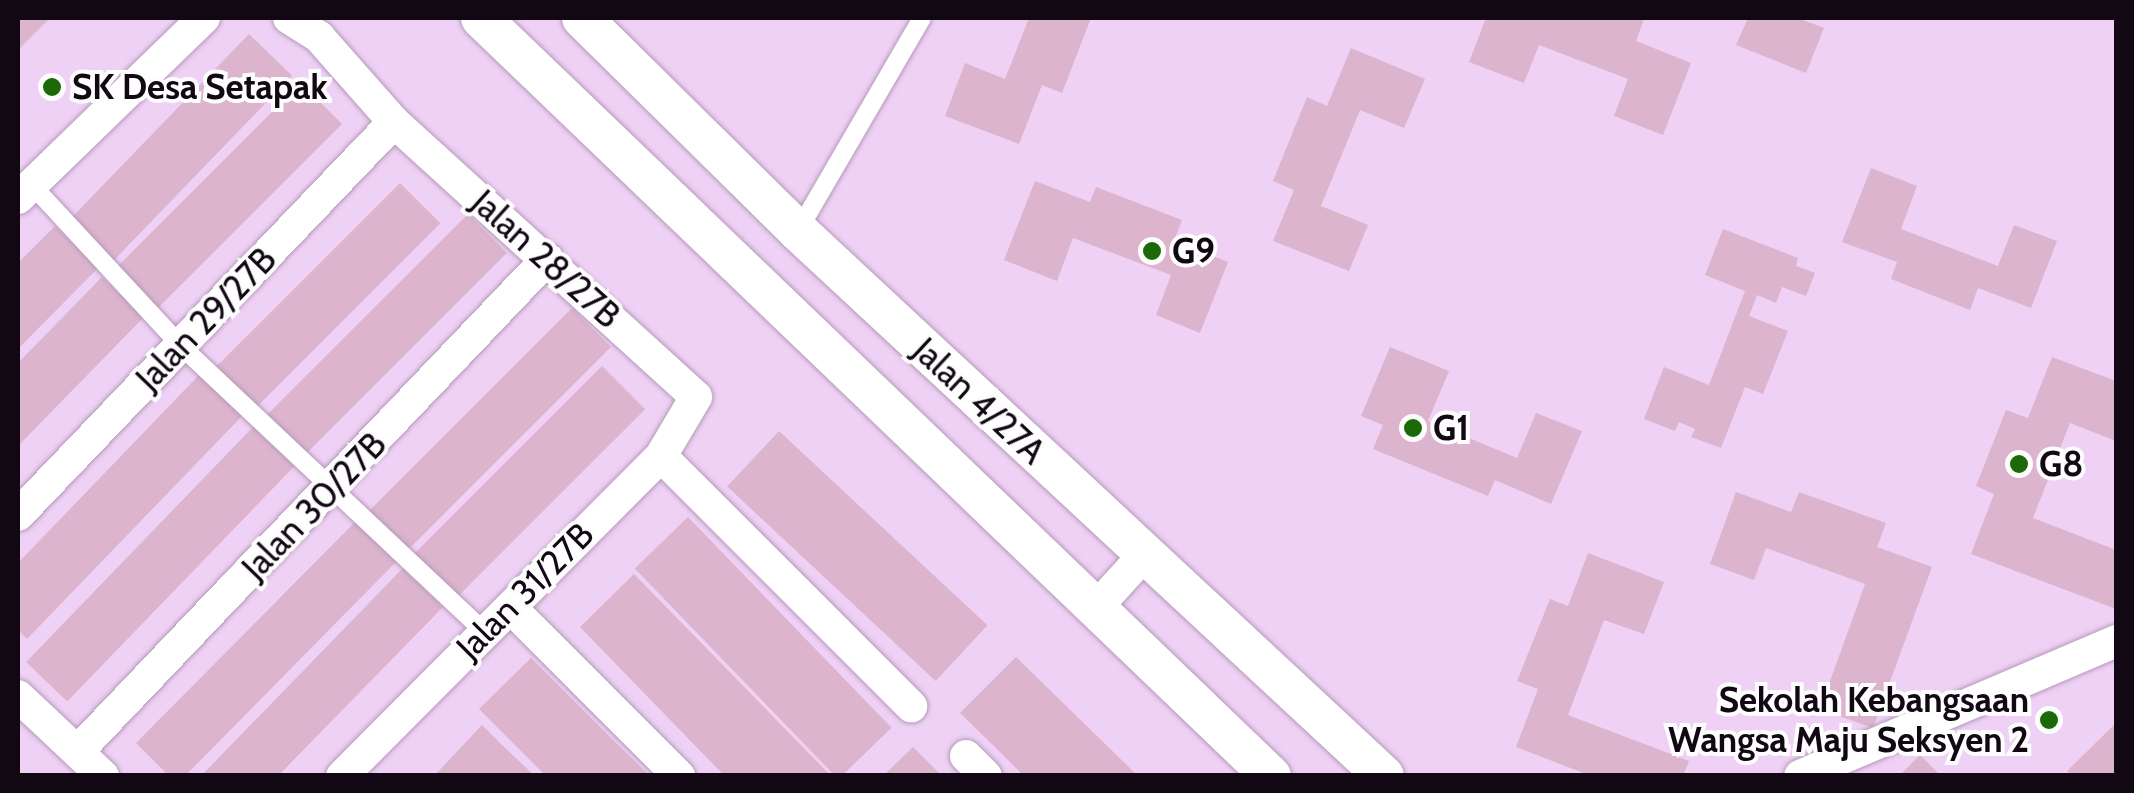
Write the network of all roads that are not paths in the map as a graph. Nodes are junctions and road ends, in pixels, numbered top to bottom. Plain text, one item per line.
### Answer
1 (204, 18) edge
2 (290, 18) edge
3 (481, 18) edge
4 (582, 18) edge
5 (922, 18) edge
6 (394, 122) junction
7 (24, 191) edge
8 (798, 231) junction
9 (547, 259) junction
10 (180, 345) junction
11 (696, 396) joint
12 (660, 456) junction
13 (329, 491) junction
14 (18, 516) edge
15 (1144, 555) junction
16 (511, 608) junction
17 (1096, 608) junction
18 (483, 631) junction
19 (2116, 641) edge
20 (18, 696) edge
21 (912, 706) dead end
22 (78, 750) junction
23 (358, 770) edge
24 (103, 776) edge
25 (679, 776) edge
26 (1271, 776) edge
27 (1384, 776) edge
28 (1800, 776) edge

1 - 7 street
2 - 6 street, Jalan 28/27B
3 - 17 street, Jalan 4/27A
4 - 8 street, Jalan 4/27A
5 - 8 lane
6 - 9 street, Jalan 28/27B
6 - 10 street, Jalan 29/27B
7 - 10 lane
8 - 15 street, Jalan 4/27A
9 - 11 street, Jalan 28/27B
9 - 13 street, Jalan 30/27B
10 - 13 lane
10 - 14 street, Jalan 29/27B
11 - 12 street, Jalan 31/27B
12 - 16 street, Jalan 31/27B
12 - 21 street
13 - 18 lane
13 - 22 street, Jalan 30/27B
15 - 17 street
15 - 27 street, Jalan 4/27A
16 - 18 street, Jalan 31/27B
16 - 25 street
17 - 26 street, Jalan 4/27A
18 - 23 street, Jalan 31/27B
19 - 28 street
20 - 22 street
22 - 24 street

